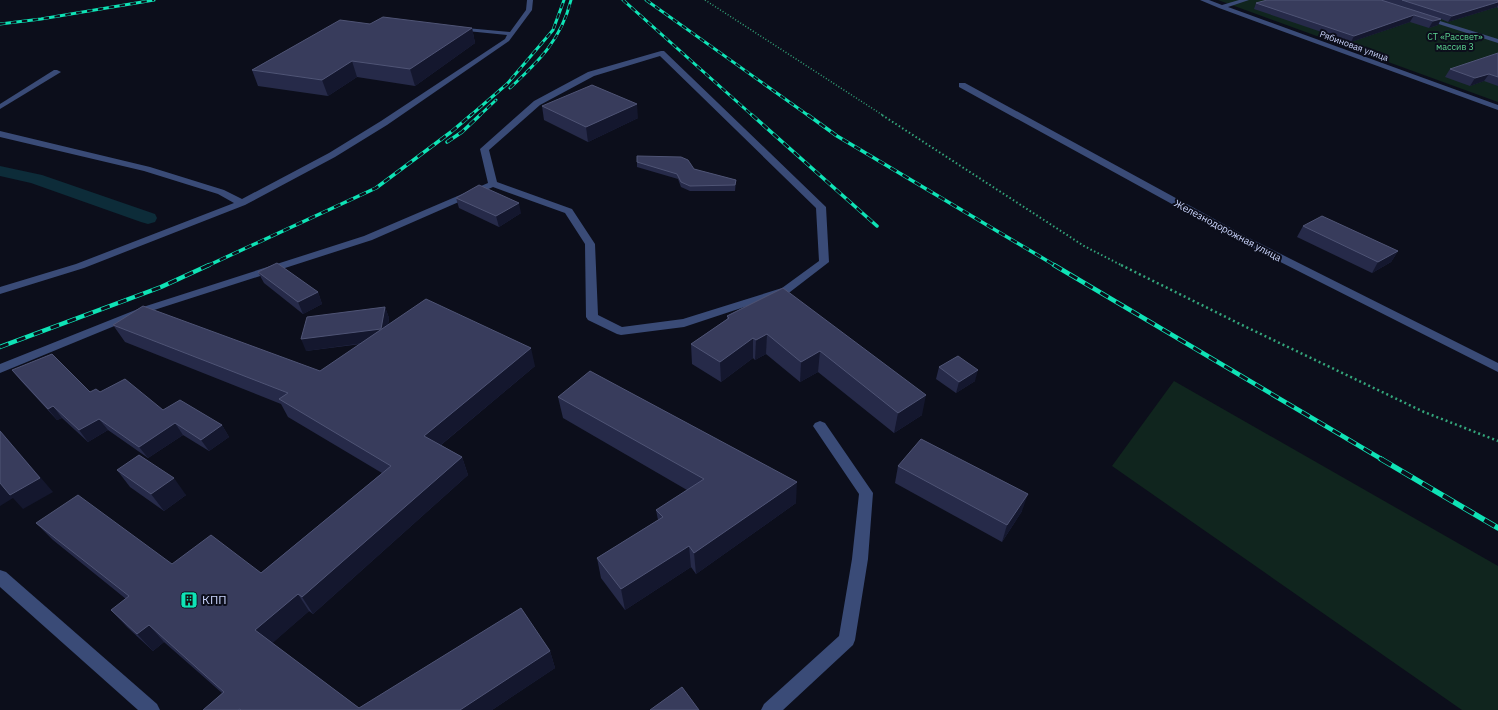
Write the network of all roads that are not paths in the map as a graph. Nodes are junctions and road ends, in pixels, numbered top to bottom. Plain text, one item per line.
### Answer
1 (530, 0) edge
2 (1203, 0) edge
3 (1246, 0) edge
4 (1221, 7) junction
5 (1418, 16) edge
6 (450, 27) edge
7 (512, 34) junction
8 (1498, 41) edge
9 (58, 72) dead end
10 (962, 85) dead end
11 (0, 107) edge
12 (1498, 108) edge
13 (0, 134) edge
14 (493, 184) junction
15 (242, 203) junction
16 (0, 291) edge
17 (1498, 368) edge
18 (0, 369) edge
19 (820, 426) dead end
20 (0, 577) edge
21 (151, 710) edge
22 (770, 710) edge

1 - 7 street
2 - 4 street, Рябиновая улица
3 - 4 street
4 - 12 street, Рябиновая улица
5 - 8 street
6 - 7 street
7 - 15 street
9 - 11 street
10 - 17 street, Железнодорожная улица
13 - 15 street
14 - 14 street
14 - 18 street
15 - 16 street
19 - 22 street
20 - 21 street

